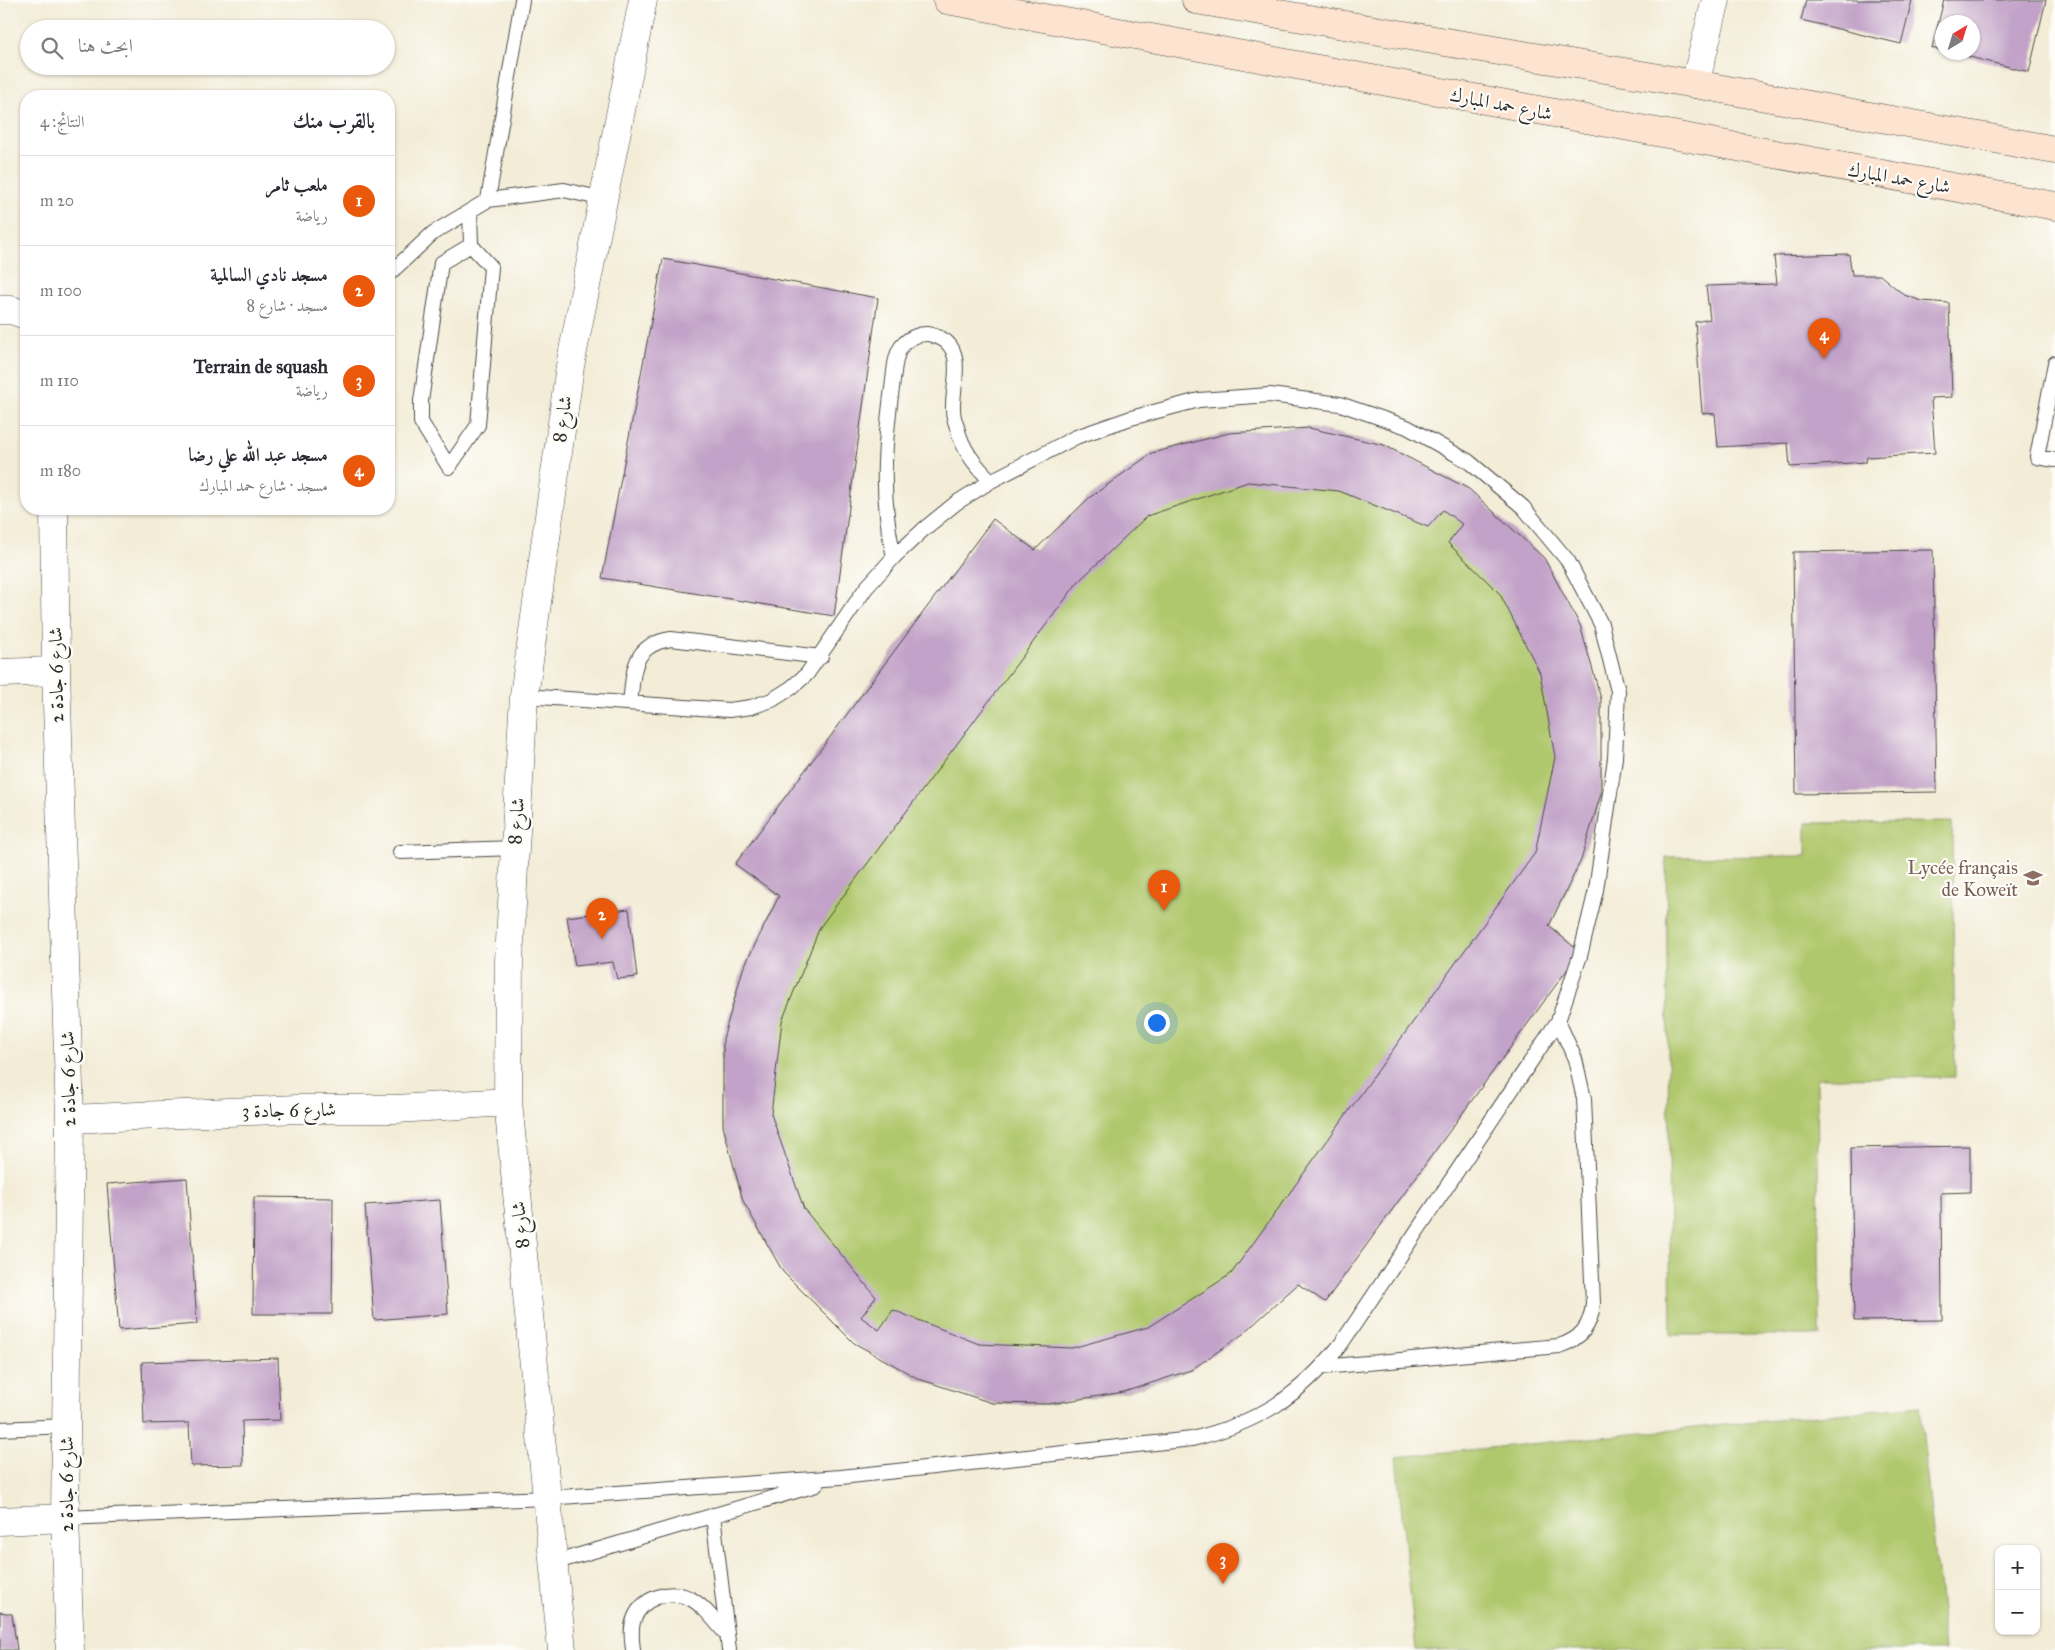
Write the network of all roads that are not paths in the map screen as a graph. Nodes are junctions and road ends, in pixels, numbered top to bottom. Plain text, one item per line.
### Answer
1 (522, 0) edge
2 (642, 0) edge
3 (947, 0) edge
4 (1196, 0) edge
5 (1716, 0) edge
6 (1695, 84) junction
7 (2055, 150) edge
8 (603, 199) junction
9 (488, 200) junction
10 (2055, 206) edge
11 (470, 211) junction
12 (471, 245) junction
13 (395, 268) edge
14 (0, 310) edge
15 (20, 313) edge
16 (2055, 363) edge
17 (2055, 460) edge
18 (991, 481) junction
19 (54, 515) edge
20 (894, 557) junction
21 (821, 657) junction
22 (56, 671) junction
23 (0, 673) edge
24 (524, 696) junction
25 (630, 703) junction
26 (514, 848) junction
27 (400, 852) dead end
28 (1558, 1021) junction
29 (508, 1102) junction
30 (70, 1119) junction
31 (1322, 1368) junction
32 (66, 1426) junction
33 (0, 1429) edge
34 (841, 1477) junction
35 (547, 1498) junction
36 (714, 1515) junction
37 (65, 1518) junction
38 (0, 1521) edge
39 (553, 1563) junction
40 (727, 1635) junction
41 (70, 1650) edge
42 (562, 1650) edge
43 (633, 1650) edge
44 (729, 1650) edge

1 - 9 lane
2 - 8 street, شارع 8
3 - 10 main road, شارع حمد المبارك
4 - 6 main road
5 - 6 street
6 - 7 main road
8 - 9 lane
8 - 24 street, شارع 8
9 - 11 lane
11 - 12 lane
11 - 13 lane
12 - 12 lane
14 - 15 street
16 - 17 lane
18 - 20 lane
18 - 20 lane
18 - 28 lane
19 - 22 street, شارع 6 جادة 2
20 - 21 lane
21 - 25 lane
21 - 25 lane
22 - 23 street
22 - 30 street, شارع 6 جادة 2
24 - 25 lane
24 - 26 street, شارع 8
26 - 27 lane
26 - 29 street, شارع 8
28 - 31 lane
28 - 31 lane
29 - 30 street, شارع 6 جادة 3
29 - 35 street, شارع 8
30 - 32 street, شارع 6 جادة 2
31 - 34 lane
32 - 33 lane
32 - 37 street, شارع 6 جادة 2
34 - 35 lane
34 - 36 lane
35 - 37 lane
35 - 39 street, شارع 8
36 - 39 lane
36 - 40 lane
37 - 38 street
37 - 41 street, شارع 6 جادة 2
39 - 42 street, شارع 8
40 - 43 lane
40 - 44 lane

